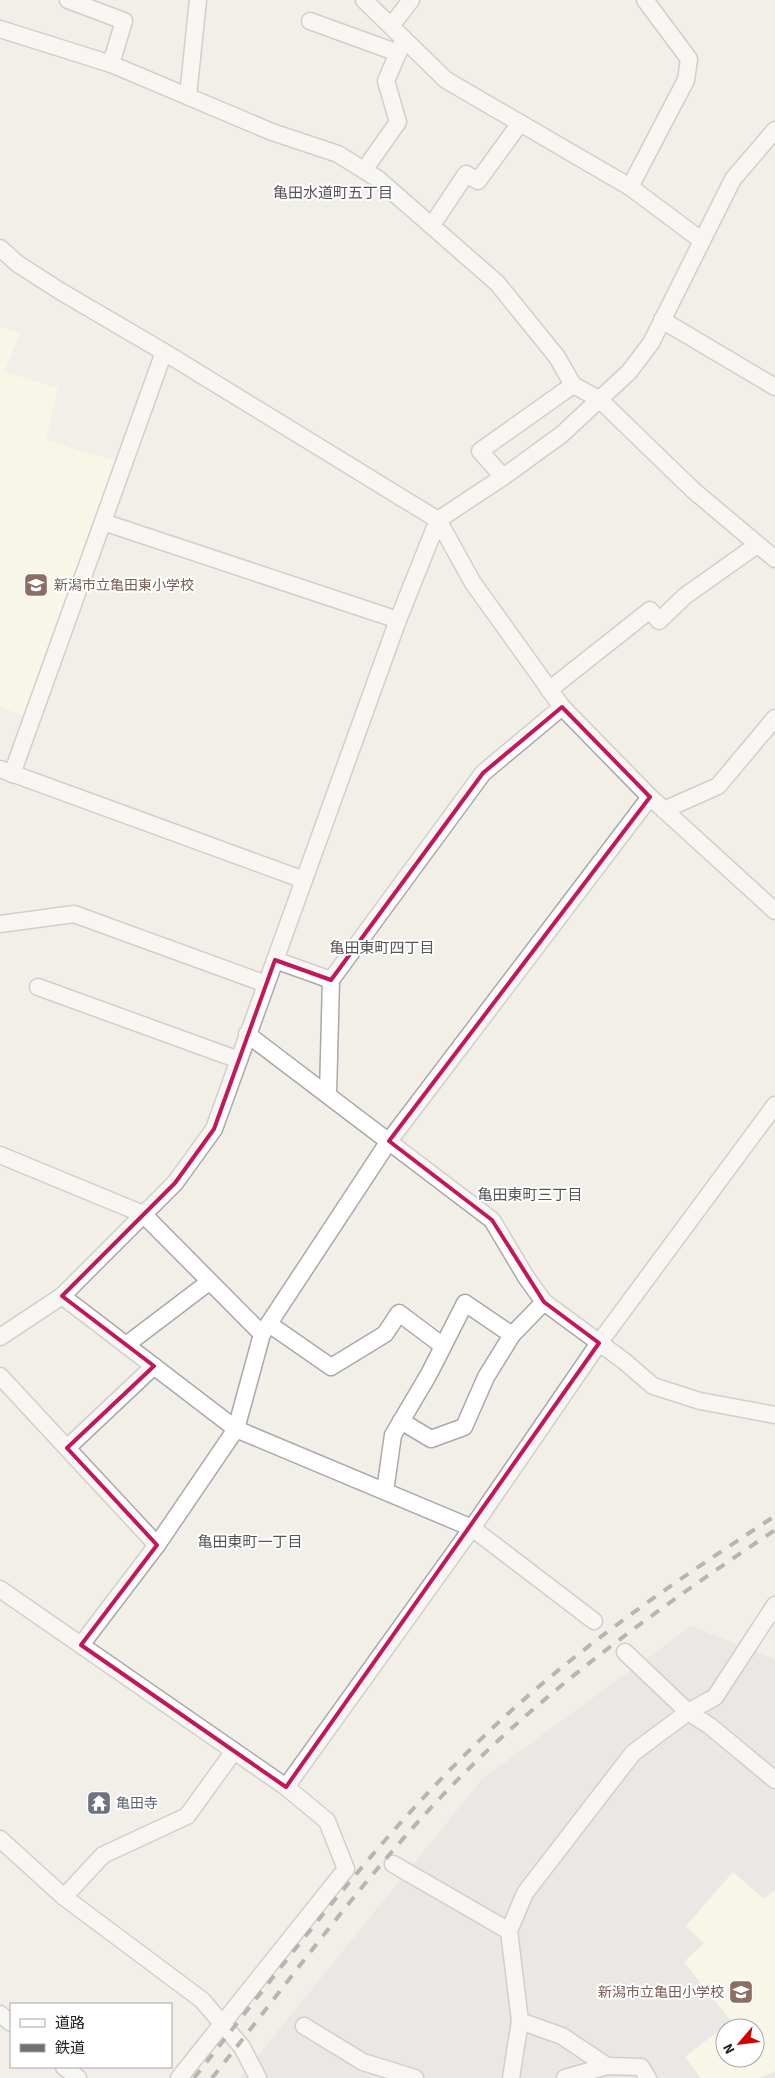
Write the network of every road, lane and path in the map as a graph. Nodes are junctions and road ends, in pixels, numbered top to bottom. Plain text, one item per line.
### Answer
1 (68, 0) edge
2 (198, 0) edge
3 (364, 0) edge
4 (412, 0) edge
5 (645, 0) edge
6 (310, 21) dead end
7 (391, 26) junction
8 (0, 29) edge
9 (401, 46) junction
10 (111, 64) junction
11 (188, 96) junction
12 (520, 123) junction
13 (775, 130) edge
14 (364, 170) junction
15 (630, 187) junction
16 (432, 225) junction
17 (700, 240) junction
18 (0, 248) edge
19 (662, 320) junction
20 (164, 352) junction
21 (573, 384) junction
22 (775, 387) edge
23 (599, 399) junction
24 (503, 477) junction
25 (438, 520) junction
26 (103, 522) junction
27 (757, 545) junction
28 (775, 559) edge
29 (398, 620) junction
30 (549, 690) junction
31 (562, 707) junction
32 (775, 718) edge
33 (6, 771) edge
34 (650, 797) junction
35 (664, 810) junction
36 (304, 880) junction
37 (775, 911) edge
38 (0, 924) edge
39 (275, 960) junction
40 (331, 980) junction
41 (266, 984) junction
42 (38, 987) dead end
43 (248, 1034) junction
44 (238, 1060) junction
45 (328, 1094) junction
46 (775, 1105) edge
47 (389, 1142) junction
48 (0, 1155) edge
49 (143, 1214) junction
50 (209, 1282) junction
51 (62, 1296) junction
52 (544, 1302) junction
53 (265, 1329) junction
54 (512, 1335) junction
55 (0, 1337) edge
56 (599, 1343) junction
57 (126, 1345) junction
58 (443, 1346) junction
59 (154, 1366) junction
60 (0, 1376) edge
61 (775, 1416) edge
62 (401, 1421) junction
63 (236, 1429) junction
64 (67, 1448) junction
65 (384, 1491) junction
66 (472, 1528) junction
67 (157, 1545) junction
68 (0, 1589) edge
69 (775, 1605) edge
70 (594, 1621) dead end
71 (81, 1645) junction
72 (625, 1652) dead end
73 (688, 1712) junction
74 (234, 1751) junction
75 (775, 1780) edge
76 (286, 1787) junction
77 (0, 1840) edge
78 (393, 1864) dead end
79 (64, 1897) junction
80 (509, 1931) junction
81 (0, 2014) edge
82 (520, 2021) junction
83 (10, 2022) edge
84 (222, 2024) junction
85 (304, 2026) dead end
86 (607, 2066) junction
87 (65, 2068) edge
88 (78, 2078) edge
89 (179, 2078) edge
90 (258, 2078) edge
91 (415, 2078) edge
92 (511, 2078) edge
93 (565, 2078) edge
94 (648, 2078) edge

1 - 10 street
2 - 11 street
3 - 7 street
4 - 7 street
5 - 15 street
6 - 9 street
7 - 9 street
8 - 10 street
9 - 12 street
9 - 14 street
10 - 11 street
11 - 14 street
12 - 15 street
12 - 16 street
13 - 17 street
14 - 16 street
15 - 17 street
16 - 21 street
17 - 19 street
18 - 20 street
19 - 22 street
19 - 23 street
20 - 25 street
20 - 26 street
21 - 23 street
21 - 24 street
23 - 24 street
23 - 27 street
24 - 25 street
25 - 29 street
25 - 30 street
26 - 29 street
26 - 33 street
27 - 28 street
27 - 30 street
29 - 36 street
30 - 31 street
31 - 34 street
31 - 40 street
32 - 35 street
33 - 36 street
34 - 35 street
34 - 47 street
35 - 37 street
36 - 39 street
38 - 41 street
39 - 40 street
39 - 41 street
40 - 45 street
41 - 43 street
42 - 44 street
43 - 44 street
43 - 45 street
44 - 49 street
45 - 47 street
46 - 56 street
47 - 52 street
47 - 53 street
48 - 49 street
49 - 50 street
49 - 51 street
50 - 53 street
50 - 57 street
51 - 55 street
51 - 57 street
52 - 54 street
52 - 56 street
53 - 58 street
53 - 63 street
54 - 58 street
54 - 62 street
56 - 61 street
56 - 66 street
57 - 59 street
58 - 62 street
59 - 63 street
59 - 64 street
60 - 64 street
62 - 65 street
63 - 65 street
63 - 67 street
64 - 67 street
65 - 66 street
66 - 70 street
66 - 76 street
67 - 71 street
68 - 71 street
69 - 73 street
71 - 74 street
72 - 73 street
73 - 75 street
73 - 80 street
74 - 76 street
74 - 79 street
76 - 84 street
77 - 79 street
78 - 80 street
79 - 84 street
80 - 82 street
81 - 83 street
82 - 86 street
82 - 92 street
84 - 89 street
84 - 90 street
85 - 91 street
86 - 93 street
86 - 94 street
87 - 88 street

